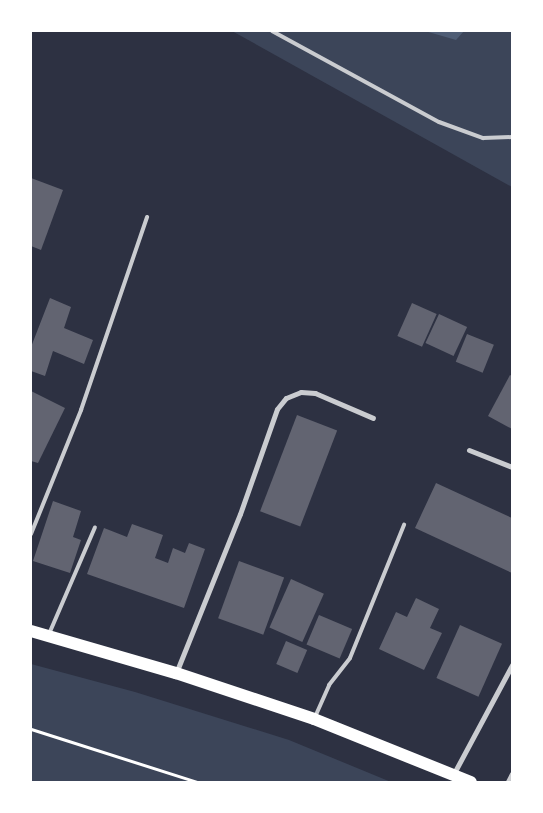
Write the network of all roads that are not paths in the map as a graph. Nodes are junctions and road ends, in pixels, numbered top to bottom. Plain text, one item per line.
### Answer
1 (272, 31) edge
2 (512, 137) edge
3 (147, 217) dead end
4 (373, 418) dead end
5 (469, 450) dead end
6 (512, 467) edge
7 (404, 524) dead end
8 (95, 527) dead end
9 (31, 534) edge
10 (31, 631) edge
11 (48, 636) junction
12 (512, 665) edge
13 (176, 673) junction
14 (314, 719) junction
15 (512, 774) edge
16 (453, 775) junction
17 (470, 782) edge
18 (508, 782) edge

1 - 2 lane
3 - 9 lane
4 - 13 street
5 - 6 street
7 - 14 lane
8 - 11 lane
10 - 11 main road
11 - 13 main road
12 - 16 street
13 - 14 main road
14 - 16 main road
15 - 18 lane
16 - 17 main road

